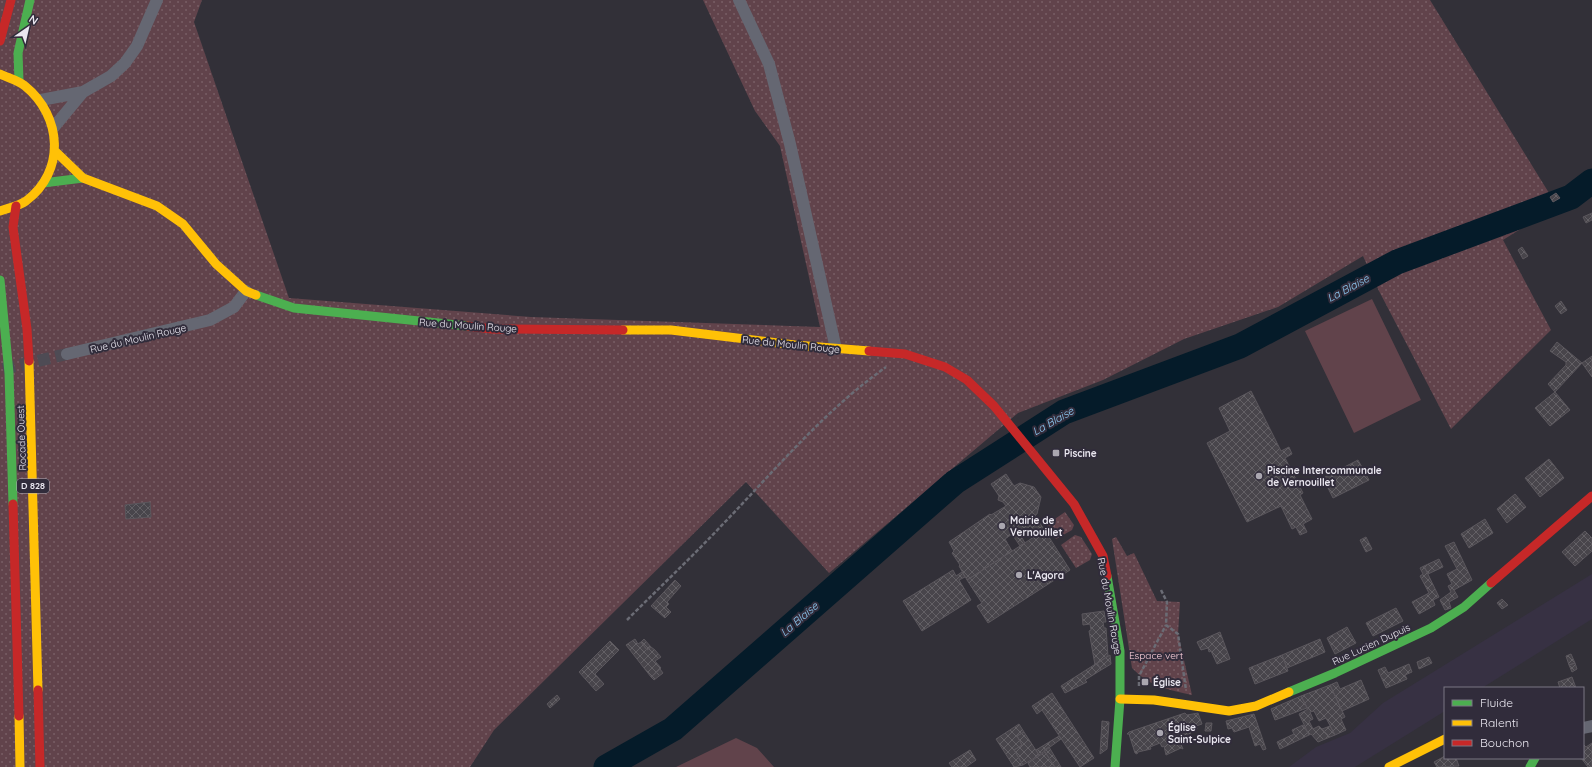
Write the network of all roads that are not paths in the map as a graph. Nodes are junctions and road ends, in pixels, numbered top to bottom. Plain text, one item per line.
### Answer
1 (11, 0) edge
2 (30, 0) edge
3 (157, 0) edge
4 (739, 0) edge
5 (0, 41) edge
6 (0, 74) edge
7 (19, 82) junction
8 (83, 92) junction
9 (40, 100) junction
10 (54, 127) junction
11 (55, 151) junction
12 (83, 178) junction
13 (43, 183) junction
14 (16, 206) junction
15 (0, 211) edge
16 (0, 280) edge
17 (246, 291) junction
18 (836, 349) junction
19 (67, 354) tunnel mouth
20 (1592, 496) edge
21 (1120, 699) junction
22 (1444, 740) edge
23 (20, 767) edge
24 (40, 767) edge
25 (1115, 767) edge
26 (1389, 767) edge

1 - 5 street
2 - 7 street
3 - 8 street
4 - 18 street
6 - 7 street
7 - 9 street
8 - 9 street
8 - 10 street
9 - 10 street
10 - 11 street
11 - 12 street, Rue du Moulin Rouge
11 - 13 street
12 - 13 street, Rue du Moulin Rouge
12 - 17 street, Rue du Moulin Rouge
13 - 14 street
14 - 15 street
14 - 24 street, Rocade Ouest / D 828
16 - 23 street, Rocade Ouest / D 828
17 - 18 street, Rue du Moulin Rouge
17 - 19 street, Rue du Moulin Rouge
18 - 21 street, Rue du Moulin Rouge
20 - 21 street, Rue Lucien Dupuis
21 - 25 street, Rue du Moulin Rouge
22 - 26 street

